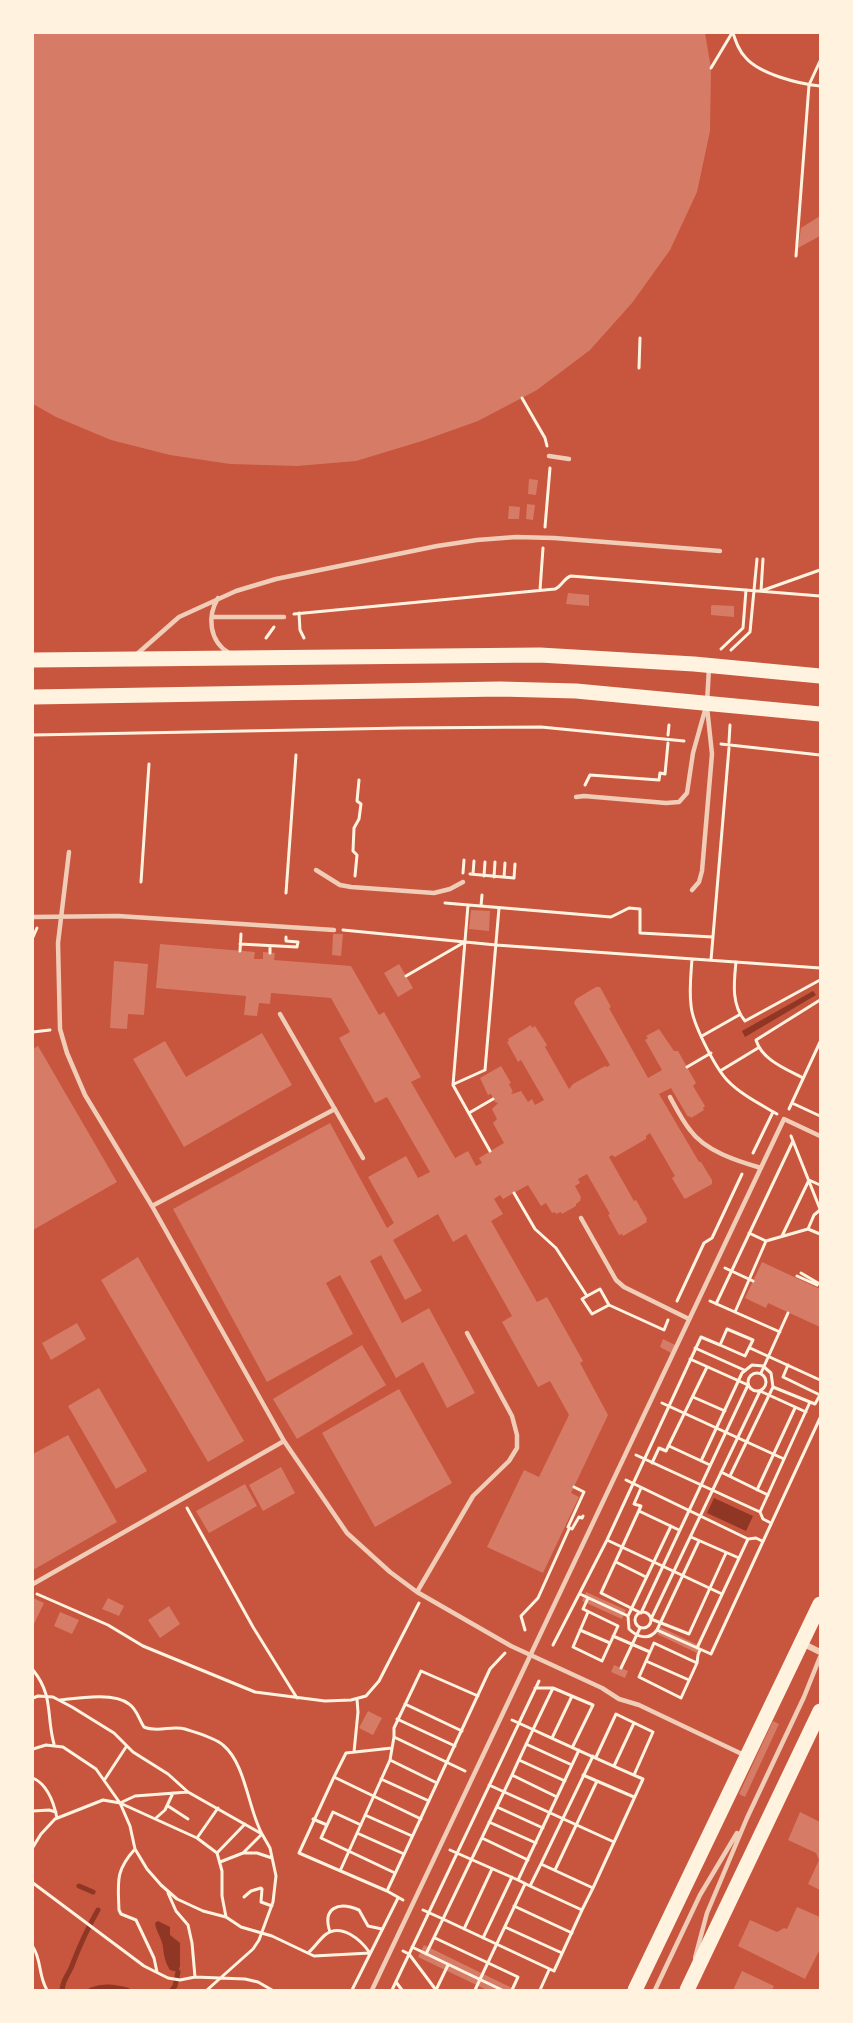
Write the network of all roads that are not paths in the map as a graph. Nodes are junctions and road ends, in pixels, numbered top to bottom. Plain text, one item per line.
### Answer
1 (549, 456) dead end
2 (569, 459) dead end
3 (720, 551) dead end
4 (218, 598) junction
5 (212, 617) junction
6 (284, 617) road end
7 (235, 657) junction
8 (131, 659) junction
9 (33, 660) edge
10 (710, 666) junction
11 (820, 676) edge
12 (33, 697) edge
13 (707, 704) junction
14 (820, 714) edge
15 (576, 797) dead end
16 (69, 852) dead end
17 (316, 870) dead end
18 (463, 882) dead end
19 (693, 890) dead end
20 (61, 916) junction
21 (33, 917) edge
22 (334, 930) road end
23 (280, 1014) dead end
24 (670, 1097) dead end
25 (335, 1109) junction
26 (820, 1136) edge
27 (363, 1158) dead end
28 (761, 1168) junction
29 (152, 1206) junction
30 (581, 1218) dead end
31 (689, 1319) junction
32 (467, 1333) dead end
33 (284, 1442) junction
34 (33, 1584) edge
35 (417, 1592) junction
36 (820, 1604) edge
37 (801, 1643) junction
38 (820, 1652) edge
39 (530, 1655) junction
40 (820, 1657) edge
41 (820, 1711) edge
42 (747, 1756) junction
43 (747, 1818) junction
44 (372, 1990) edge
45 (635, 1990) edge
46 (655, 1990) edge
47 (687, 1990) edge

1 - 2 lane
3 - 4 lane
4 - 5 lane
4 - 8 lane
5 - 6 lane
5 - 7 lane
7 - 8 main road
7 - 10 main road
8 - 9 main road
10 - 11 main road
10 - 13 lane
12 - 13 main road
13 - 14 main road
13 - 15 lane
13 - 19 lane
16 - 20 lane
17 - 18 lane
20 - 21 lane
20 - 22 lane
20 - 29 lane
23 - 25 lane
24 - 28 lane
25 - 27 lane
25 - 29 lane
26 - 28 lane
28 - 31 lane
29 - 33 lane
30 - 31 lane
31 - 39 lane
32 - 35 lane
33 - 34 lane
33 - 35 lane
35 - 39 lane
36 - 37 main road
37 - 38 street
37 - 42 main road
39 - 42 lane
39 - 44 lane
40 - 43 lane
41 - 47 main road
42 - 45 main road
43 - 46 lane
43 - 47 lane

